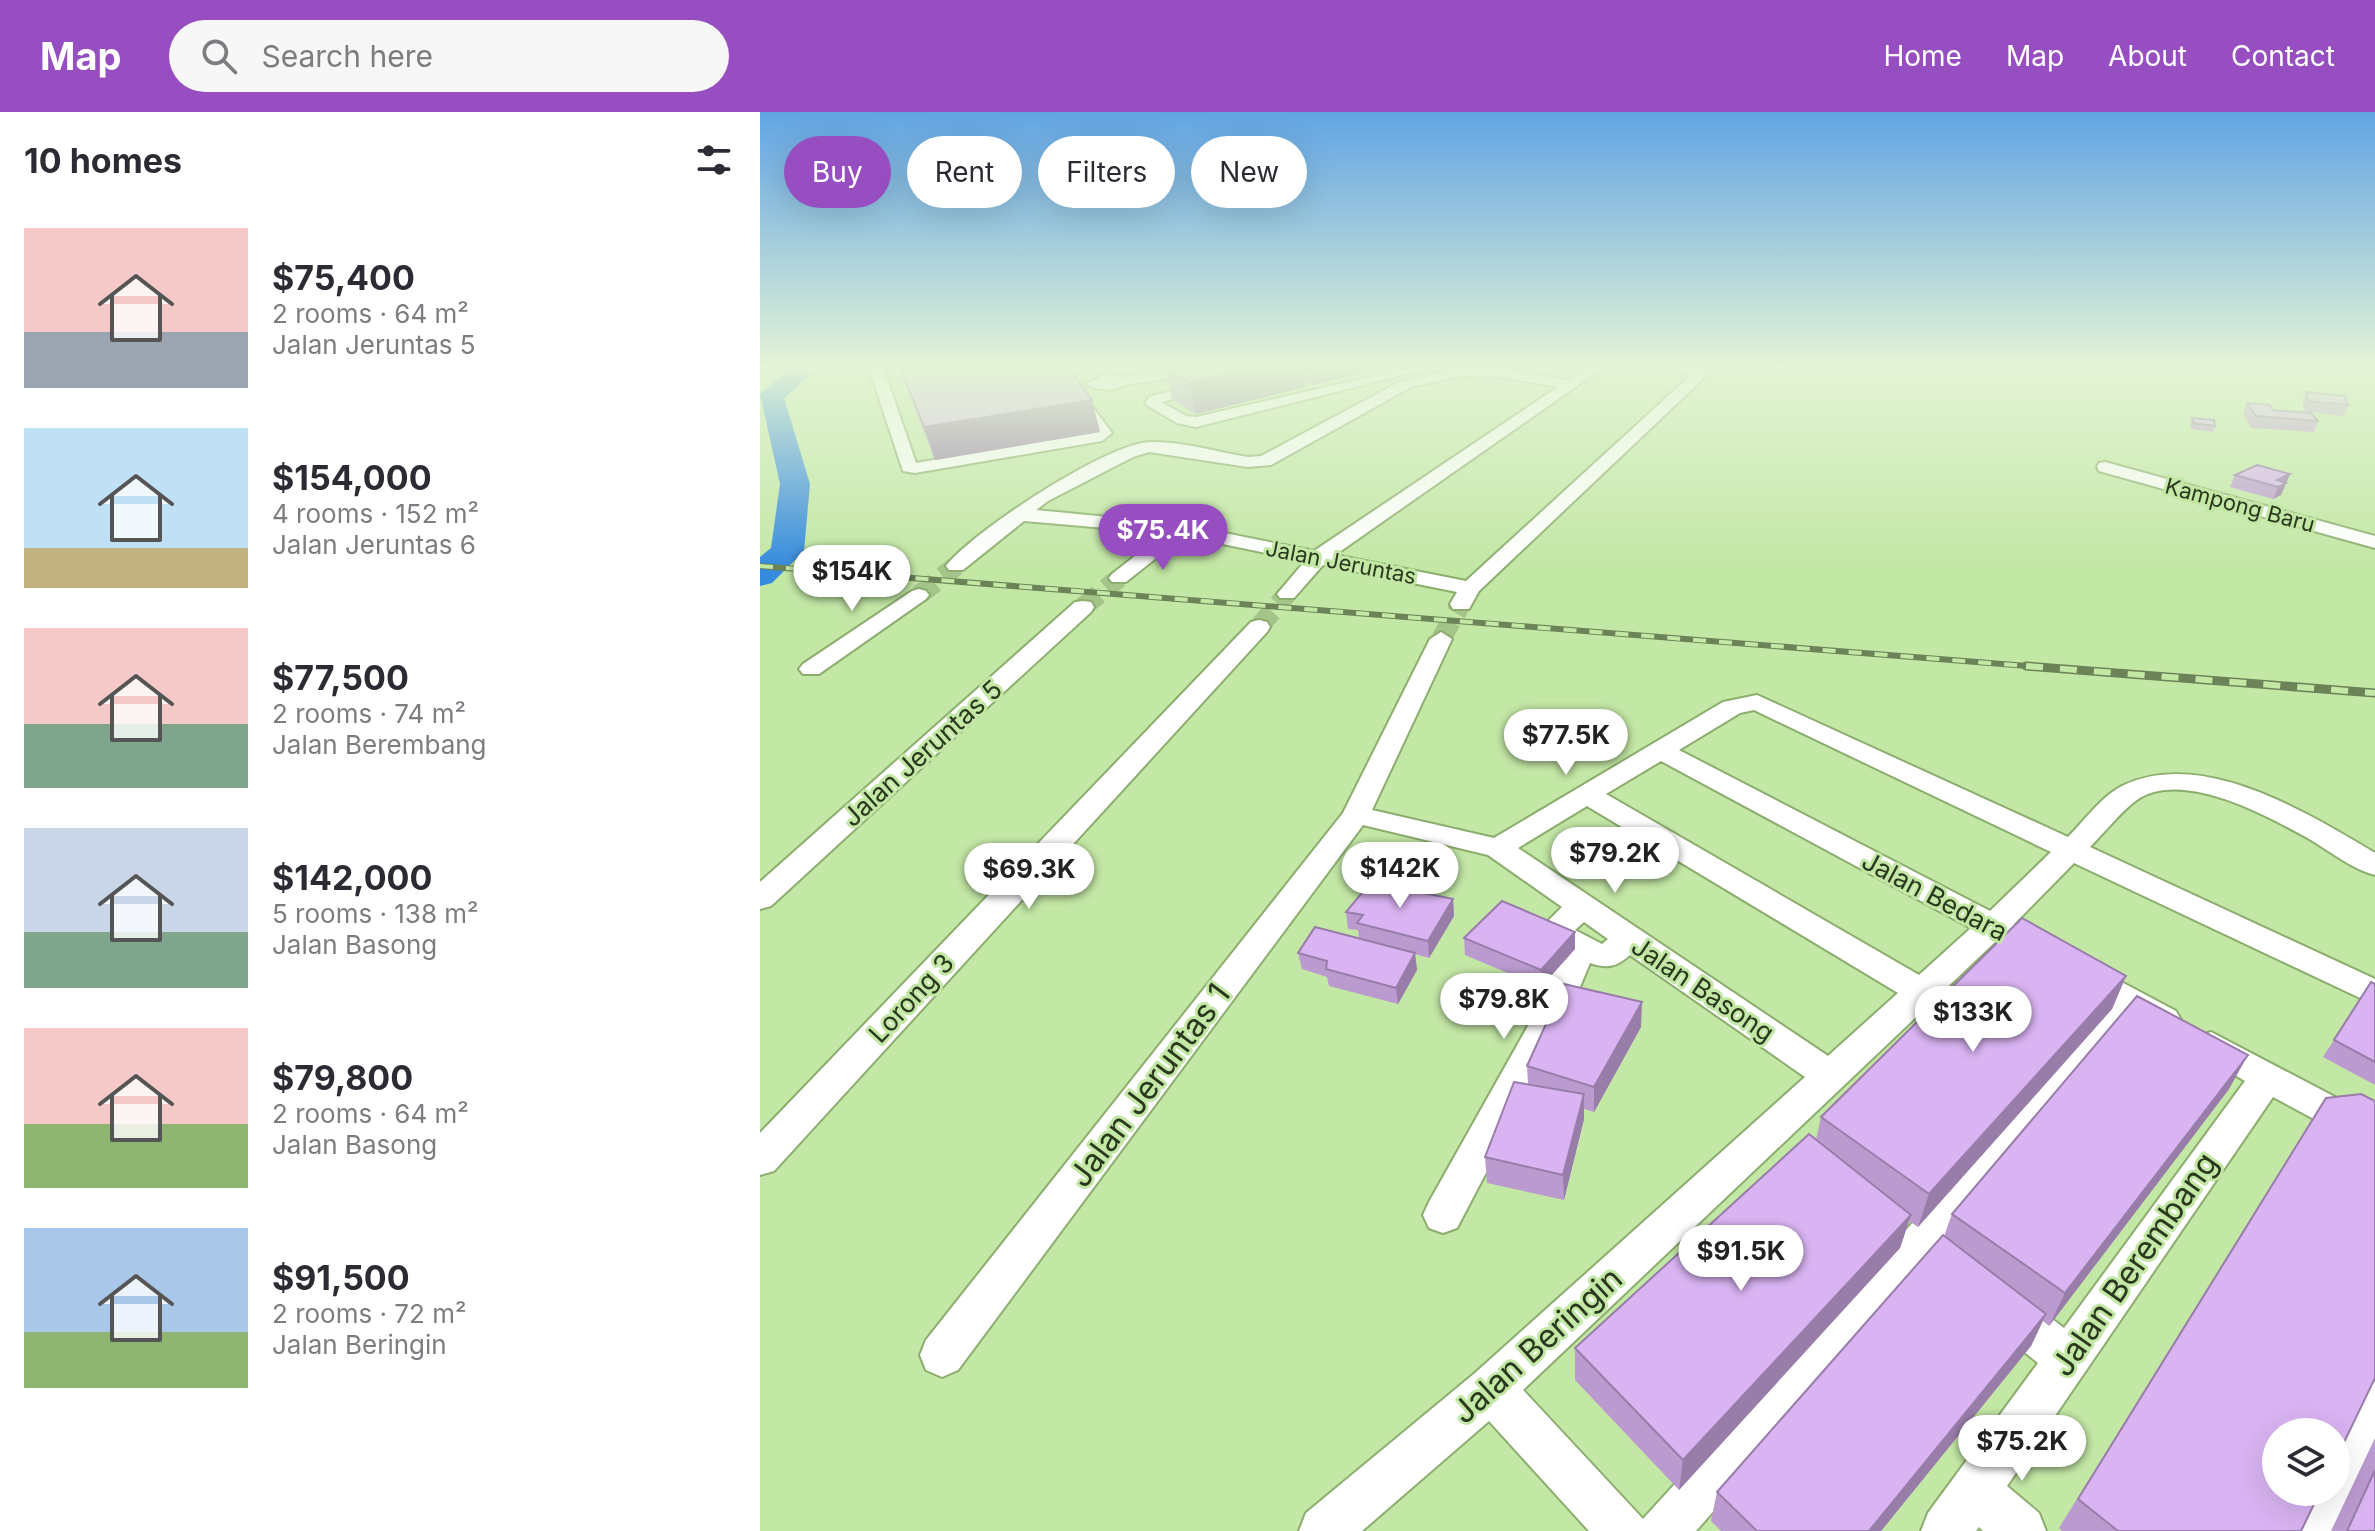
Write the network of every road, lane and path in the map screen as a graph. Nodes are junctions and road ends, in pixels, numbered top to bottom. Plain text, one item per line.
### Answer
1 (898, 433) edge
2 (1104, 433) edge
3 (1316, 433) edge
4 (1497, 433) edge
5 (1638, 433) edge
6 (2105, 467) dead end
7 (1022, 515) junction
8 (1180, 530) junction
9 (2375, 542) edge
10 (1320, 556) junction
11 (956, 566) tunnel mouth
12 (1119, 578) tunnel mouth
13 (1287, 594) tunnel mouth
14 (919, 595) tunnel mouth
15 (1083, 607) tunnel mouth
16 (1259, 627) tunnel mouth
17 (1441, 639) tunnel mouth
18 (811, 669) dead end
19 (1661, 751) junction
20 (1588, 795) junction
21 (1356, 815) junction
22 (1498, 848) junction
23 (2072, 850) junction
24 (2375, 866) edge
25 (760, 899) edge
26 (1582, 906) junction
27 (1993, 926) junction
28 (1629, 938) junction
29 (1580, 948) junction
30 (2035, 949) edge
31 (2063, 964) edge
32 (1922, 992) junction
33 (2375, 993) edge
34 (2132, 1003) junction
35 (1830, 1076) junction
36 (2268, 1076) junction
37 (2375, 1136) edge
38 (760, 1159) edge
39 (1443, 1215) dead end
40 (1982, 1292) edge
41 (942, 1355) dead end
42 (2068, 1358) junction
43 (1491, 1389) junction
44 (2375, 1405) edge
45 (2350, 1460) edge
46 (1975, 1491) junction
47 (2329, 1506) edge
48 (1324, 1531) edge
49 (1623, 1531) edge
50 (1663, 1531) edge
51 (1946, 1531) edge
52 (2021, 1531) edge
53 (2317, 1531) edge

1 - 2 street
3 - 7 street
4 - 10 street
5 - 10 street, Jalan Jeruntas
6 - 9 street, Kampong Baru
7 - 8 street, Jalan Jeruntas
7 - 11 street
8 - 10 street, Jalan Jeruntas
8 - 12 street
10 - 13 street
14 - 18 street
15 - 25 street, Jalan Jeruntas 5
16 - 38 street, Lorong 3
17 - 21 street, Jalan Jeruntas 1
19 - 20 street
19 - 23 street
19 - 27 street, Jalan Bedara
20 - 22 street
20 - 32 street
21 - 22 street, Jalan Basong
21 - 41 street, Jalan Jeruntas 1
22 - 26 street, Jalan Basong
23 - 24 street, Jalan Beringin
23 - 27 street, Jalan Beringin
23 - 33 street
26 - 28 street, Jalan Basong
26 - 29 street
27 - 30 street, Jalan Bedara
27 - 32 street, Jalan Beringin
28 - 29 street
28 - 35 street, Jalan Basong
29 - 39 street
31 - 34 street
32 - 35 street, Jalan Beringin
34 - 36 street
34 - 50 street
35 - 43 street, Jalan Beringin
36 - 37 street
36 - 42 street, Jalan Berembang
40 - 42 street
42 - 46 street, Jalan Berembang
43 - 48 street, Jalan Beringin
43 - 49 street
44 - 45 street
46 - 51 street, Jalan Berembang
46 - 52 street
47 - 53 street

